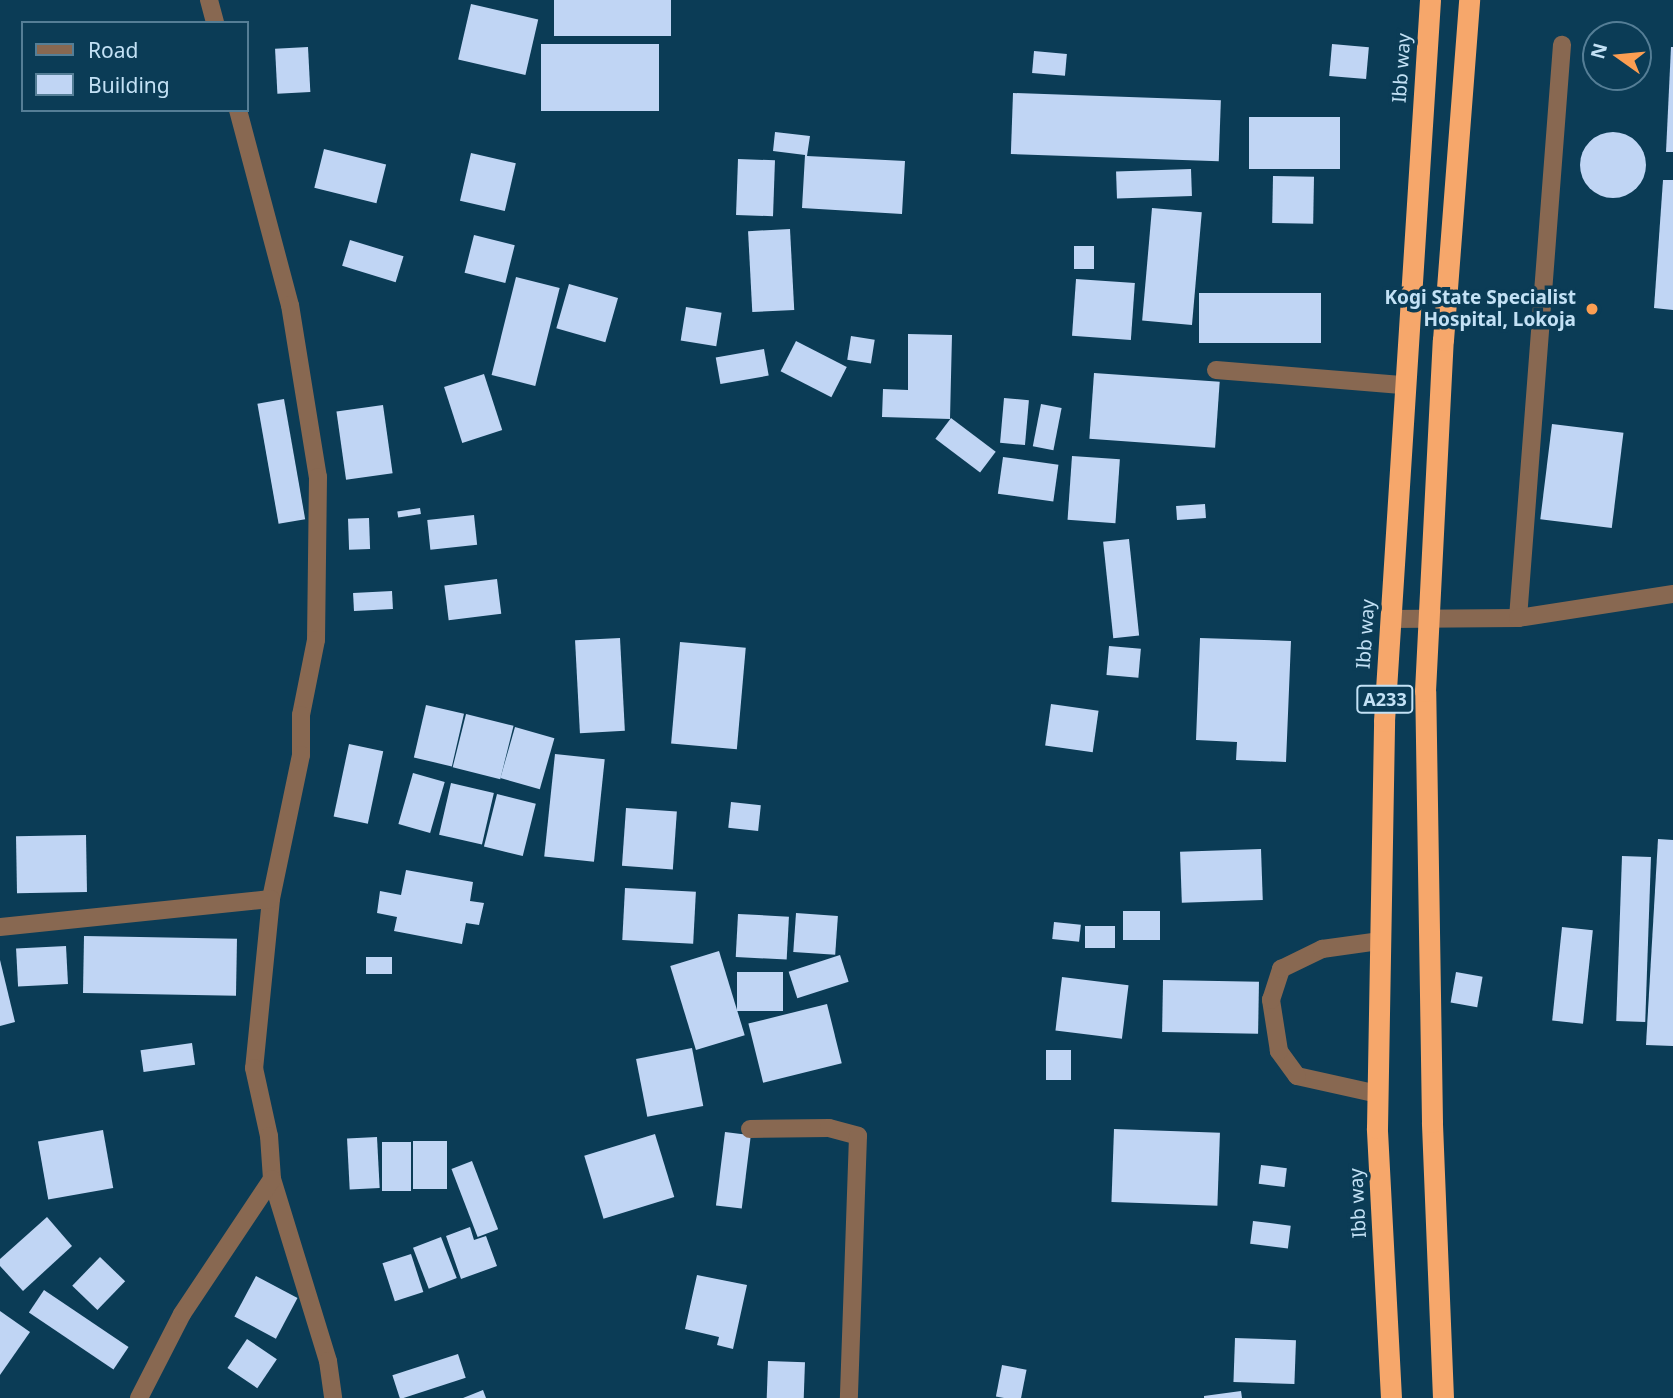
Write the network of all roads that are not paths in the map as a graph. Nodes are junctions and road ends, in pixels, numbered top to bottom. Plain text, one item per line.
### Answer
1 (209, 0) edge
2 (1430, 0) edge
3 (1469, 0) edge
4 (214, 21) edge
5 (1562, 45) dead end
6 (239, 112) edge
7 (1216, 370) dead end
8 (1404, 385) junction
9 (1673, 594) edge
10 (1518, 618) junction
11 (1390, 620) junction
12 (1429, 620) junction
13 (271, 898) junction
14 (0, 927) edge
15 (1380, 941) junction
16 (1378, 1094) junction
17 (750, 1129) dead end
18 (272, 1179) junction
19 (139, 1398) edge
20 (333, 1398) edge
21 (849, 1398) edge
22 (1391, 1398) edge
23 (1443, 1398) edge

1 - 4 street
2 - 8 highway, Ibb way / A233
3 - 12 highway, A233
5 - 10 street
6 - 13 street
7 - 8 street
8 - 11 highway, Ibb way / A233
9 - 10 street
10 - 12 street
11 - 12 street
11 - 15 highway, Ibb way / A233
12 - 23 highway, A233
13 - 14 street
13 - 18 street
15 - 16 highway, Ibb way / A233
15 - 16 street
16 - 22 highway, Ibb way / A233
17 - 21 street
18 - 19 street
18 - 20 street

